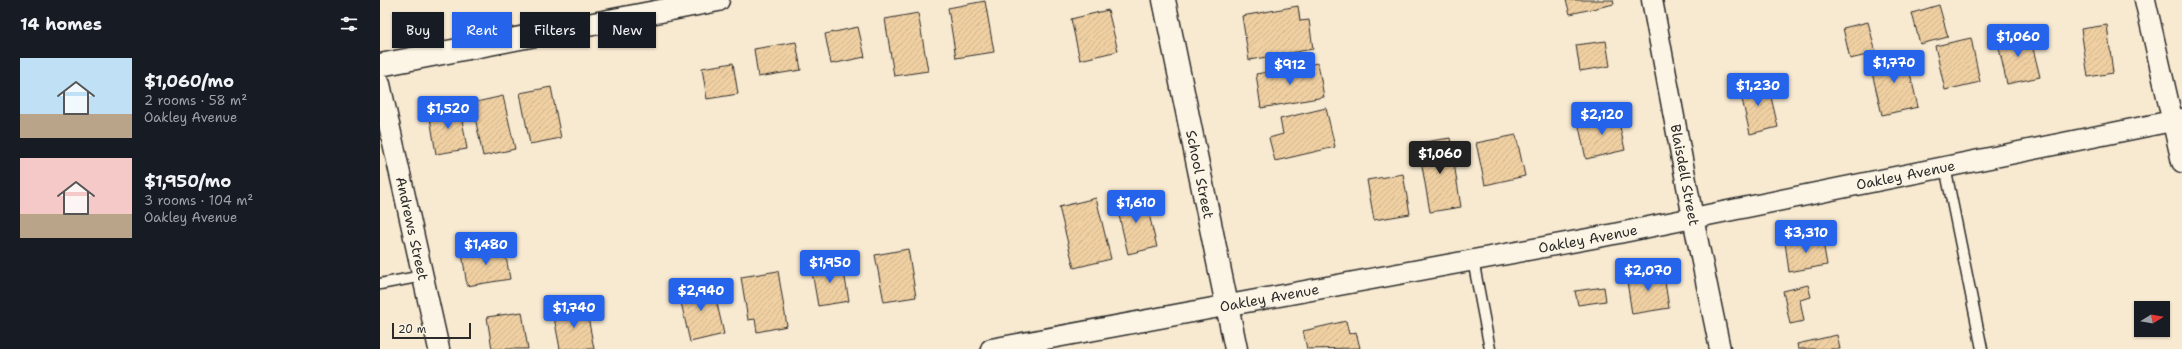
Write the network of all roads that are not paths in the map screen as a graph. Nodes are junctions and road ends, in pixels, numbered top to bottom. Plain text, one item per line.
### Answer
1 (718, 0) edge
2 (1164, 0) edge
3 (1652, 0) edge
4 (2146, 0) edge
5 (663, 6) edge
6 (380, 65) edge
7 (380, 84) edge
8 (2178, 120) edge
9 (2182, 162) edge
10 (1945, 167) junction
11 (1693, 218) junction
12 (1473, 260) junction
13 (423, 276) junction
14 (380, 284) edge
15 (1227, 307) junction
16 (439, 349) edge
17 (991, 349) edge
18 (1236, 349) edge
19 (1490, 349) edge
20 (1720, 349) edge
21 (1982, 349) edge

1 - 5 main road
2 - 15 main road, School Street
3 - 11 street, Blaisdell Street
4 - 8 street
5 - 6 main road
7 - 13 street, Andrews Street
8 - 9 street
8 - 10 street, Oakley Avenue
10 - 11 street, Oakley Avenue
10 - 21 lane
11 - 12 street, Oakley Avenue
11 - 20 street, Blaisdell Street
12 - 15 street, Oakley Avenue
12 - 19 lane
13 - 14 lane
13 - 16 street, Andrews Street
15 - 17 street, Oakley Avenue
15 - 18 main road, School Street

